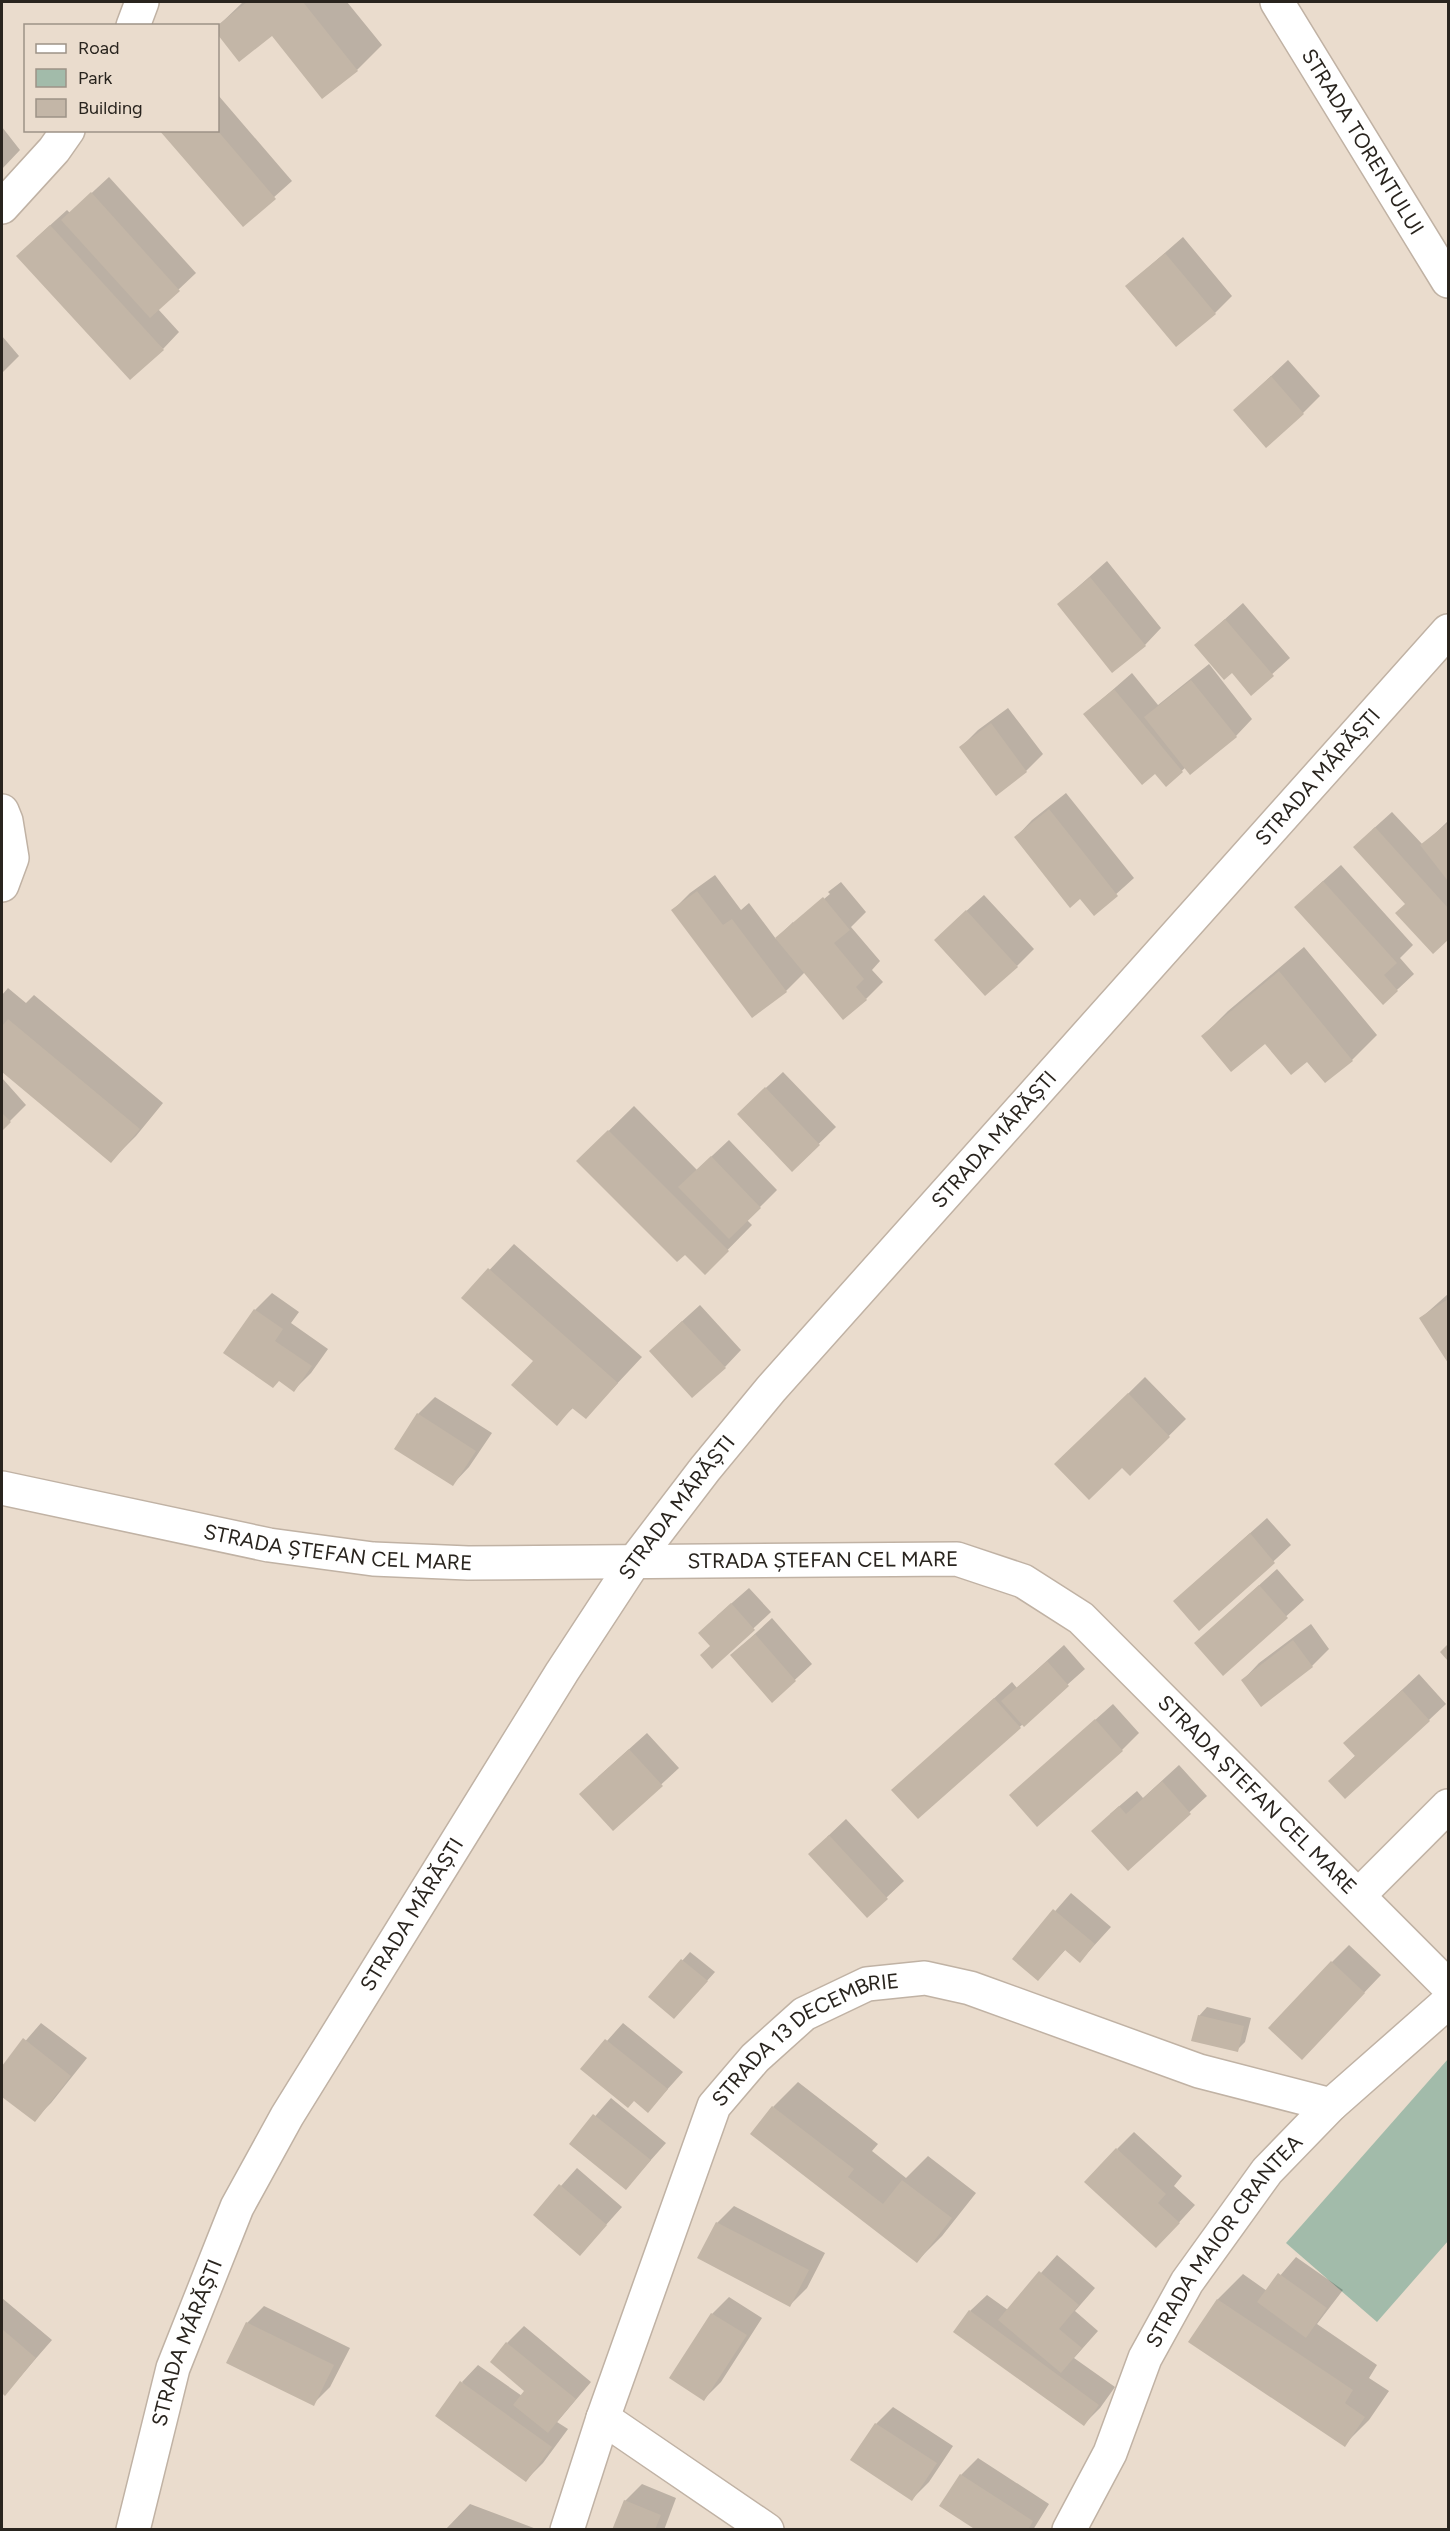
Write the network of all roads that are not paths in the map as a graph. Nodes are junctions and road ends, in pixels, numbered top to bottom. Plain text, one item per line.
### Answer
1 (142, 2) edge
2 (1277, 2) edge
3 (134, 24) edge
4 (67, 132) edge
5 (2, 207) edge
6 (1449, 281) edge
7 (1447, 625) edge
8 (2, 811) edge
9 (2, 885) edge
10 (2, 1488) edge
11 (634, 1562) junction
12 (1449, 1806) edge
13 (1359, 1895) junction
14 (1449, 1986) edge
15 (1449, 2001) edge
16 (1331, 2105) junction
17 (603, 2418) junction
18 (133, 2529) edge
19 (567, 2529) edge
20 (767, 2529) edge
21 (1069, 2529) edge

1 - 3 street
2 - 6 street, STRADA TORENTULUI
4 - 5 street
7 - 11 street, STRADA MĂRĂȘTI
8 - 9 street
10 - 11 street, STRADA ȘTEFAN CEL MARE
11 - 13 street, STRADA ȘTEFAN CEL MARE
11 - 18 street, STRADA MĂRĂȘTI
12 - 13 street
13 - 14 street, STRADA ȘTEFAN CEL MARE
15 - 16 street, STRADA MAIOR CRANTEA
16 - 17 street, STRADA 13 DECEMBRIE
16 - 21 street, STRADA MAIOR CRANTEA
17 - 19 street, STRADA 13 DECEMBRIE
17 - 20 street

